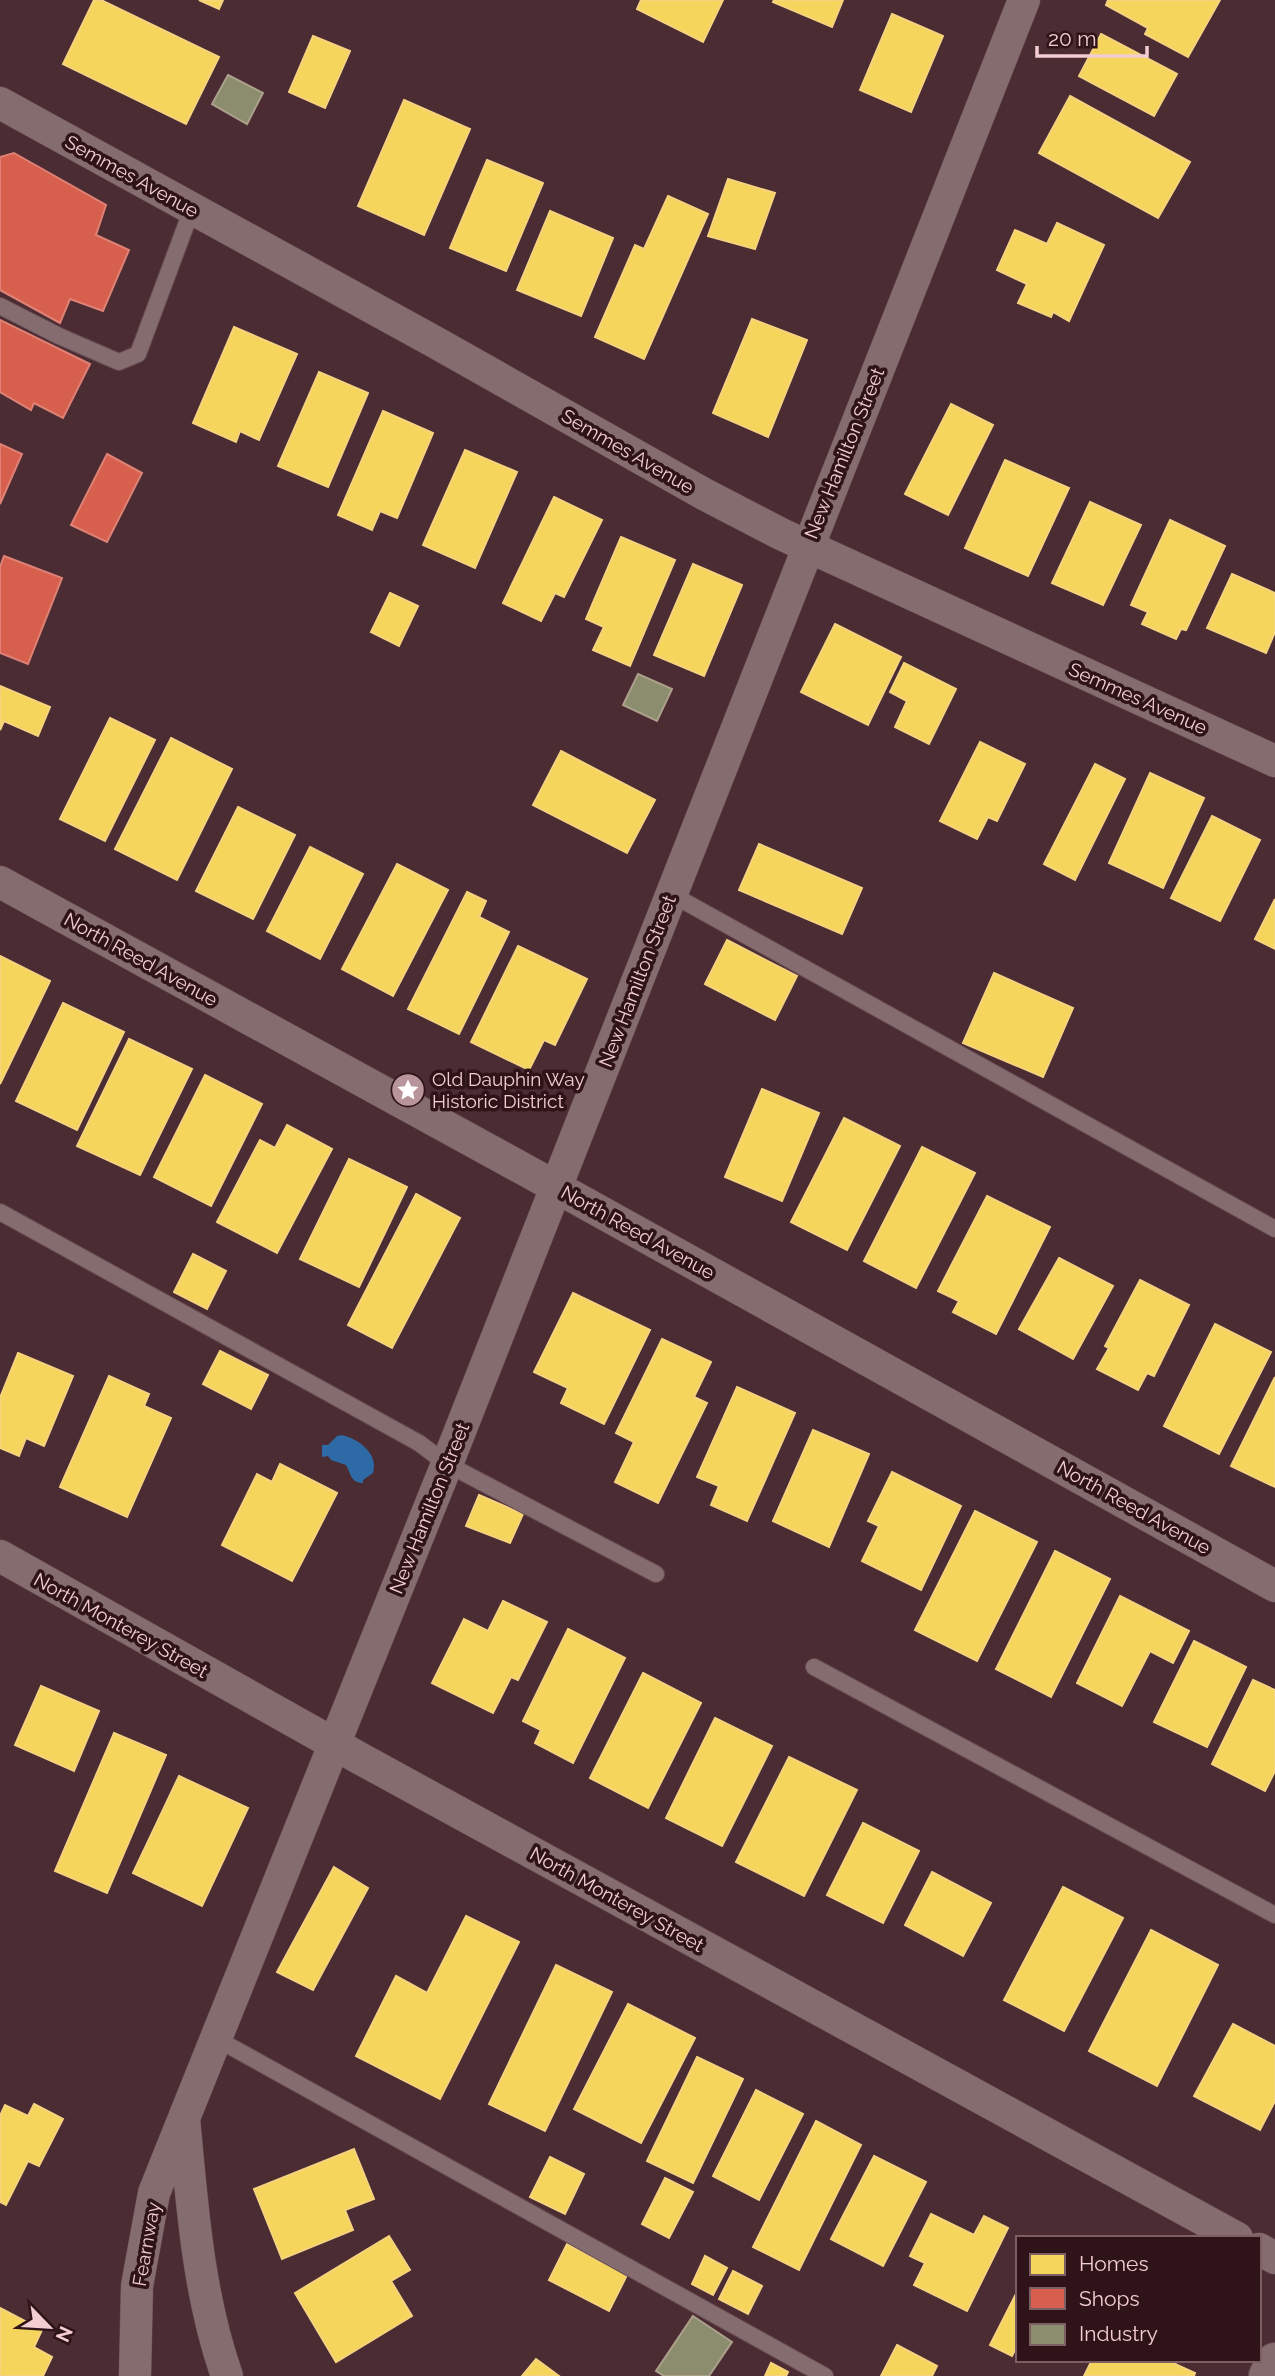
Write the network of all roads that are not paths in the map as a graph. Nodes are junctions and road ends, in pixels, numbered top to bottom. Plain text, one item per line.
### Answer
1 (1024, 0) edge
2 (0, 103) edge
3 (192, 209) junction
4 (0, 306) edge
5 (807, 547) junction
6 (1275, 761) edge
7 (1, 886) edge
8 (671, 894) junction
9 (556, 1187) junction
10 (0, 1212) edge
11 (1275, 1229) edge
12 (447, 1464) junction
13 (0, 1556) edge
14 (656, 1574) dead end
15 (1275, 1586) edge
16 (814, 1667) dead end
17 (334, 1744) junction
18 (1275, 1915) edge
19 (217, 2039) junction
20 (184, 2118) junction
21 (1233, 2236) edge
22 (1275, 2362) edge
23 (135, 2376) edge
24 (227, 2376) edge
25 (825, 2376) edge
26 (1268, 2376) edge

1 - 5 street, New Hamilton Street
2 - 3 street, Semmes Avenue
3 - 4 lane
3 - 5 street, Semmes Avenue
5 - 6 street, Semmes Avenue
5 - 8 street, New Hamilton Street
7 - 9 street, North Reed Avenue
8 - 9 street, New Hamilton Street
8 - 11 lane
9 - 12 street, New Hamilton Street
9 - 15 street, North Reed Avenue
10 - 12 lane
12 - 14 lane
12 - 17 street, New Hamilton Street
13 - 17 street, North Monterey Street
16 - 18 lane
17 - 19 street, New Hamilton Street
17 - 21 street, North Monterey Street
19 - 20 street, Fearnway
19 - 25 lane
20 - 23 street, Fearnway
20 - 24 street, Fearnway
22 - 26 street

